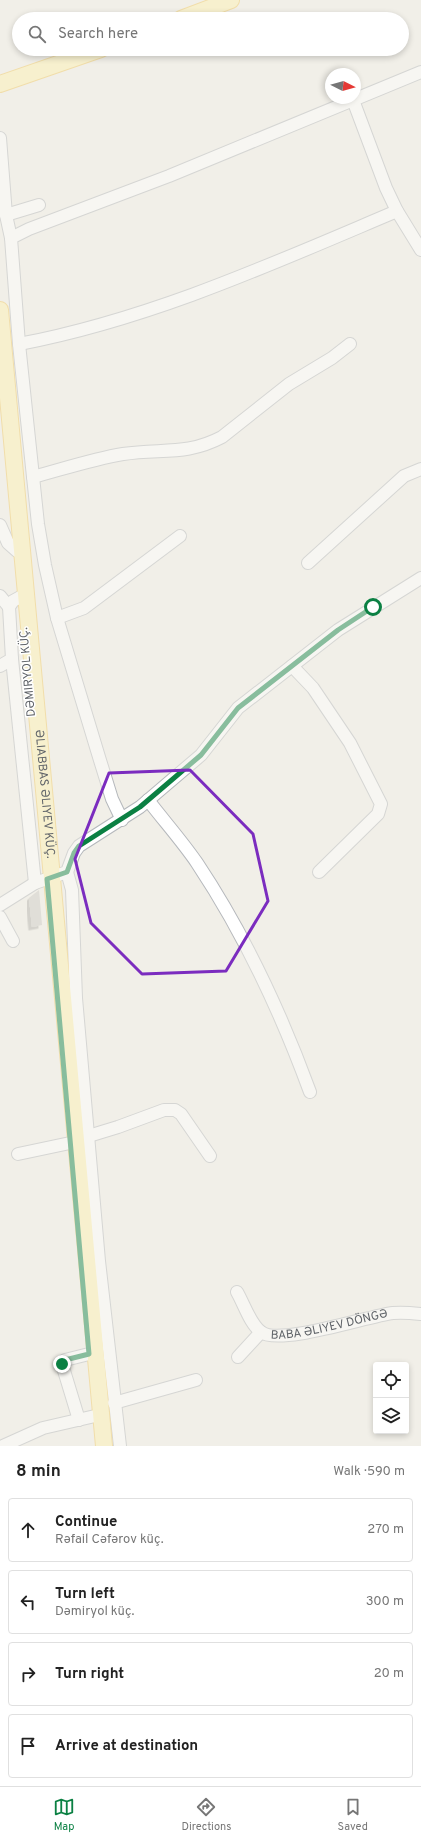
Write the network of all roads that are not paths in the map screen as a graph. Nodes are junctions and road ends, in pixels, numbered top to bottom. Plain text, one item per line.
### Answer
1 (231, 0) edge
2 (199, 12) edge
3 (78, 56) edge
4 (421, 72) edge
5 (1, 80) edge
6 (361, 97) edge
7 (344, 104) edge
8 (355, 104) edge
9 (0, 138) edge
10 (39, 205) dead end
11 (397, 211) junction
12 (6, 215) junction
13 (11, 238) junction
14 (421, 250) edge
15 (0, 310) edge
16 (19, 344) junction
17 (350, 344) dead end
18 (0, 377) edge
19 (421, 469) edge
20 (33, 477) junction
21 (1, 532) edge
22 (180, 536) dead end
23 (16, 551) junction
24 (308, 563) dead end
25 (421, 578) edge
26 (0, 596) edge
27 (22, 596) junction
28 (9, 607) junction
29 (57, 618) junction
30 (12, 659) junction
31 (0, 666) edge
32 (292, 666) junction
33 (148, 800) junction
34 (122, 820) junction
35 (318, 872) dead end
36 (50, 878) junction
37 (0, 905) edge
38 (0, 917) edge
39 (13, 941) dead end
40 (310, 1092) dead end
41 (79, 1140) junction
42 (18, 1154) dead end
43 (210, 1156) dead end
44 (238, 1292) dead end
45 (421, 1314) edge
46 (261, 1332) junction
47 (89, 1354) junction
48 (238, 1357) dead end
49 (196, 1380) dead end
50 (114, 1403) junction
51 (95, 1416) junction
52 (79, 1420) junction
53 (3, 1446) edge
54 (98, 1446) edge
55 (104, 1446) edge
56 (120, 1446) edge

1 - 2 main road
3 - 5 main road
4 - 6 street
7 - 13 street
8 - 11 street
9 - 12 street
10 - 12 street
11 - 14 street
11 - 16 street
12 - 13 street
13 - 16 street
15 - 36 main road, ƏLIABBAS ƏLIYEV KÜÇ.
16 - 20 street
17 - 20 street
18 - 23 main road, DƏMIRYOL KÜÇ.
19 - 24 street
20 - 29 street
21 - 23 street
22 - 29 street
23 - 27 main road, DƏMIRYOL KÜÇ.
25 - 32 street
26 - 28 street
27 - 28 street
27 - 36 main road, DƏMIRYOL KÜÇ.
28 - 30 street
29 - 34 street
30 - 31 street
30 - 36 street
32 - 33 street
32 - 35 street
33 - 34 street
33 - 40 street
34 - 36 street
36 - 37 street
36 - 41 main road, ƏLIABBAS ƏLIYEV KÜÇ.
38 - 39 street
41 - 42 street
41 - 43 street
41 - 47 main road
41 - 50 street
41 - 55 main road, ƏLIABBAS ƏLIYEV KÜÇ.
44 - 46 street, BABA ƏLIYEV DÖNGƏ
45 - 46 street, BABA ƏLIYEV DÖNGƏ
46 - 48 street
47 - 51 main road
47 - 52 street
49 - 50 street
50 - 56 street
51 - 52 street
51 - 54 main road
52 - 53 street

